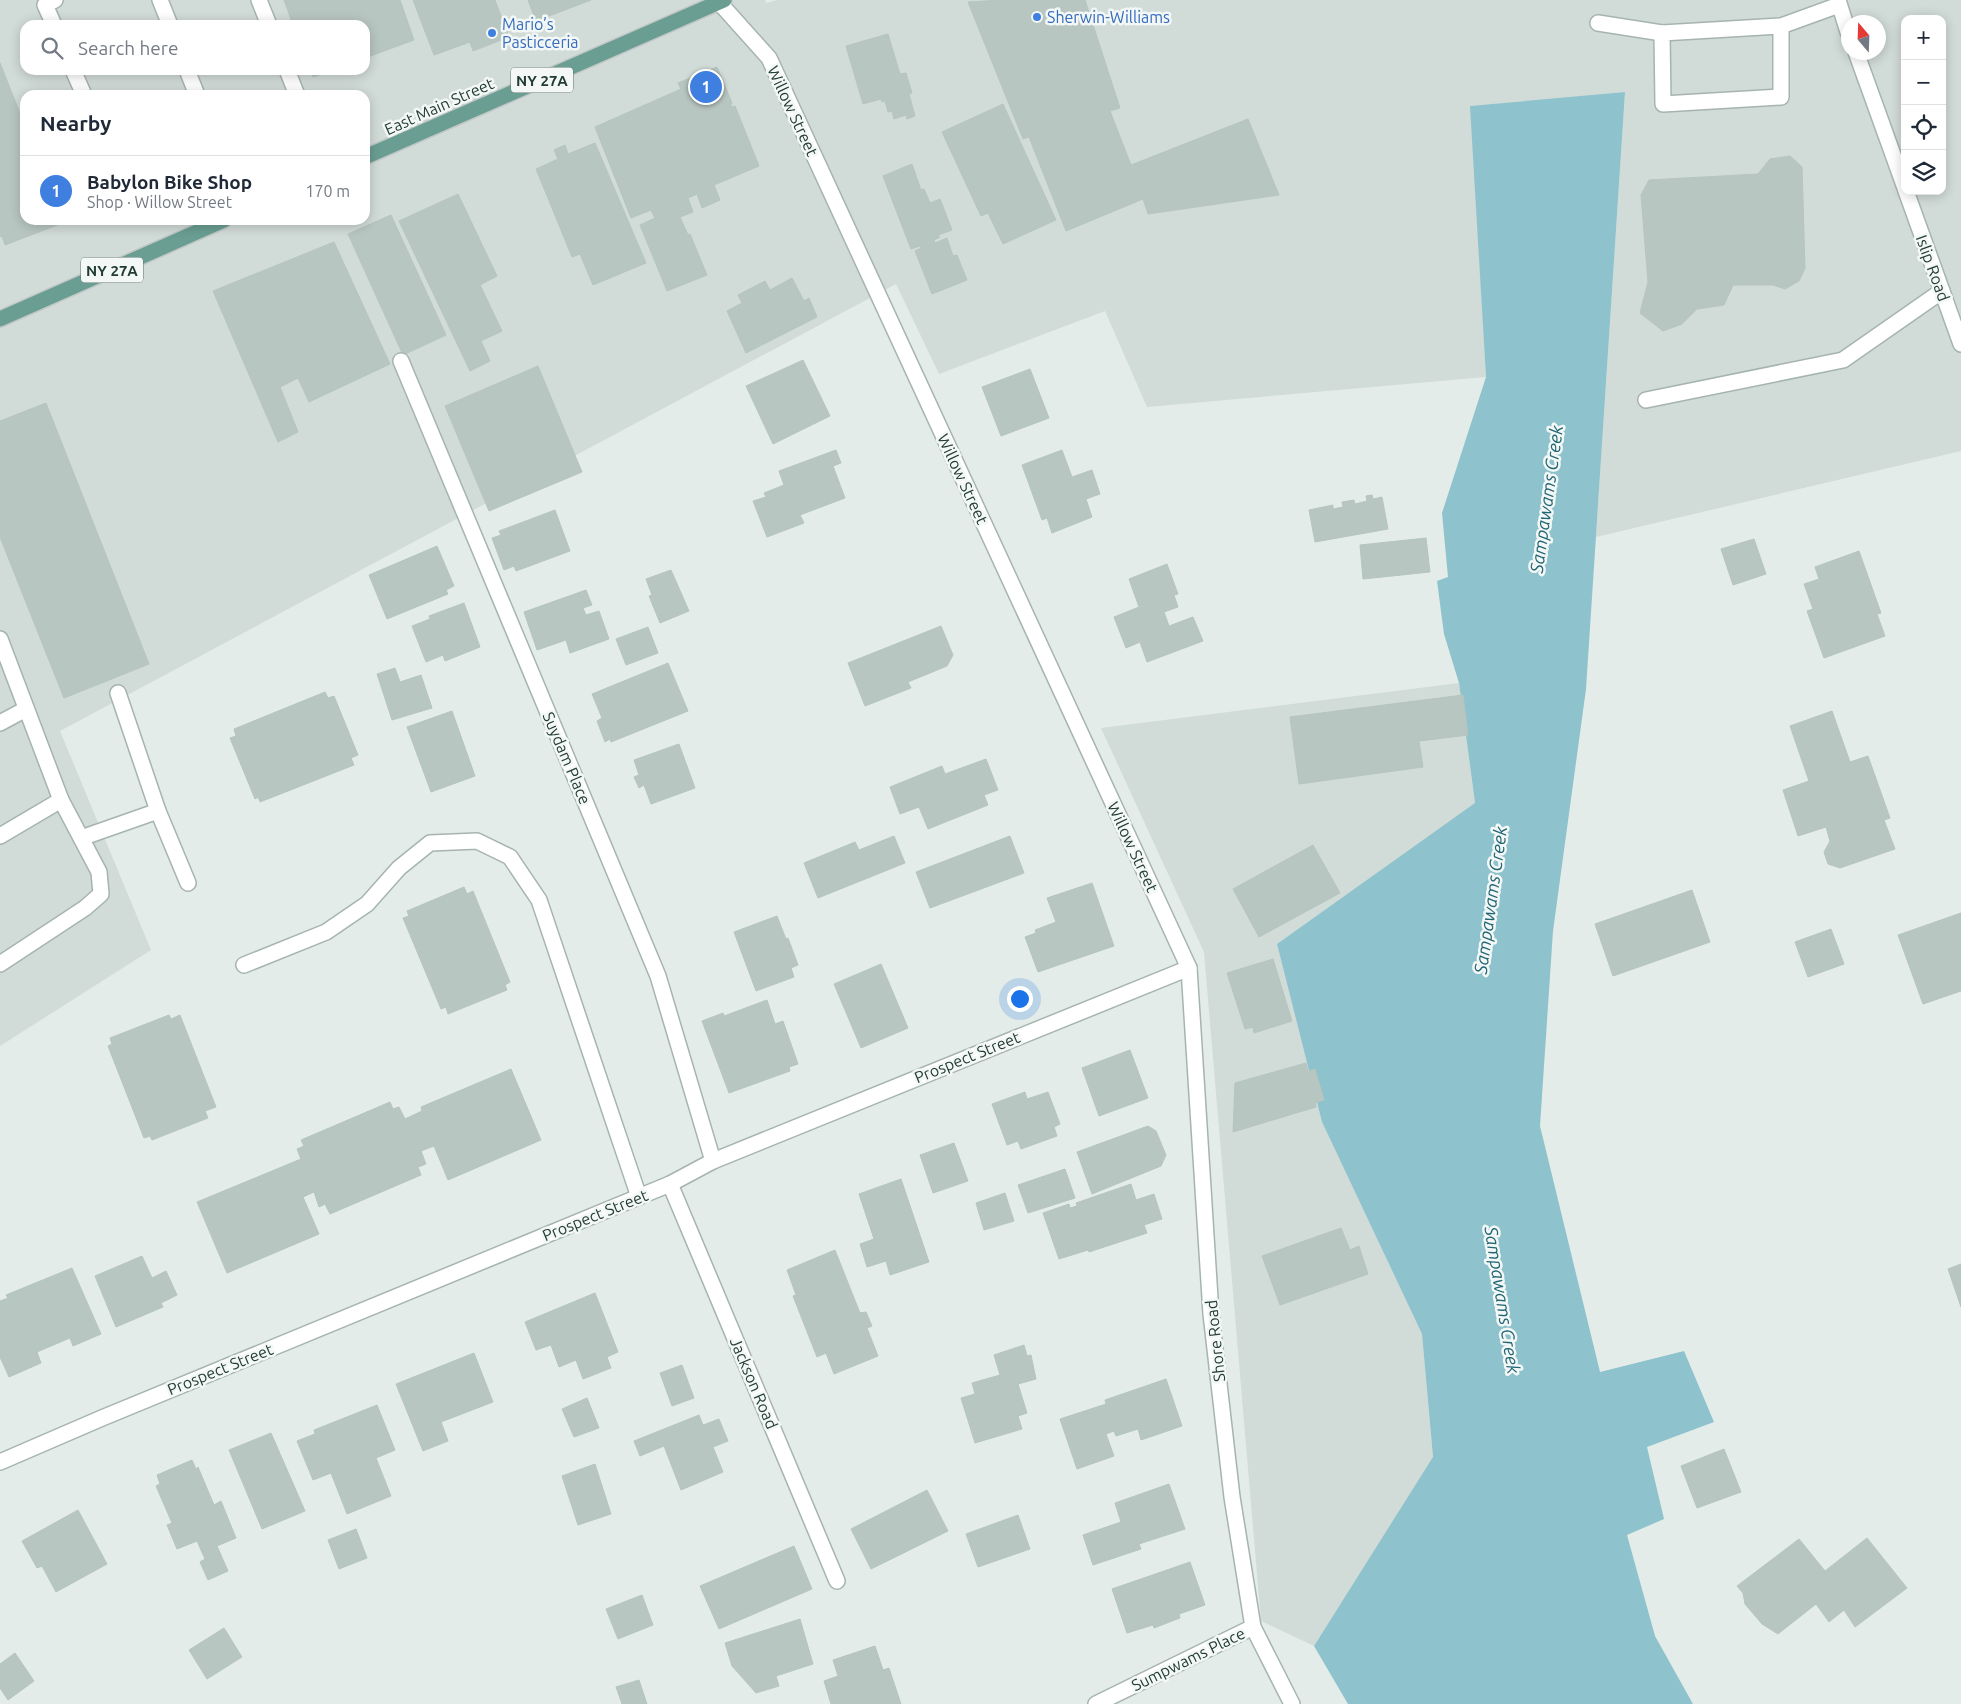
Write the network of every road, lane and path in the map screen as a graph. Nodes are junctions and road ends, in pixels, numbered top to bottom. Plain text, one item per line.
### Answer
1 (55, 0) edge
2 (160, 0) edge
3 (259, 0) edge
4 (722, 1) edge
5 (1838, 2) edge
6 (1842, 15) edge
7 (52, 20) edge
8 (168, 20) edge
9 (267, 20) edge
10 (1598, 23) dead end
11 (1781, 26) junction
12 (1662, 33) junction
13 (1859, 60) edge
14 (75, 75) edge
15 (189, 75) edge
16 (289, 75) edge
17 (82, 90) edge
18 (195, 90) edge
19 (295, 90) edge
20 (370, 155) edge
21 (1901, 179) edge
22 (1907, 195) edge
23 (213, 225) edge
24 (1942, 291) junction
25 (0, 319) edge
26 (1961, 344) edge
27 (401, 361) dead end
28 (1646, 400) dead end
29 (0, 639) edge
30 (118, 694) dead end
31 (26, 709) junction
32 (0, 723) edge
33 (60, 800) junction
34 (158, 811) junction
35 (0, 836) edge
36 (81, 838) junction
37 (188, 883) dead end
38 (0, 964) edge
39 (244, 964) dead end
40 (1189, 968) junction
41 (713, 1161) junction
42 (670, 1184) junction
43 (639, 1197) junction
44 (0, 1462) edge
45 (837, 1581) dead end
46 (1252, 1627) junction
47 (1096, 1704) edge
48 (1292, 1704) edge

1 - 7 street
2 - 8 street
3 - 9 street
4 - 20 main road, East Main Street / NY 27A
4 - 40 street, Willow Street
5 - 6 street
5 - 11 street
10 - 12 street
11 - 12 street
11 - 12 street
13 - 21 street, Islip Road
14 - 17 street
15 - 18 street
16 - 19 street
22 - 24 street, Islip Road
23 - 25 main road, NY 27A
24 - 26 street, Islip Road
24 - 28 street
27 - 41 street, Suydam Place
29 - 31 street
30 - 34 street
31 - 32 street
31 - 33 street
33 - 35 street
33 - 36 street
34 - 36 street
34 - 37 street
36 - 38 street
39 - 43 street
40 - 41 street, Prospect Street
40 - 46 street, Shore Road
41 - 42 street, Prospect Street
42 - 43 street, Prospect Street
42 - 45 street, Jackson Road
43 - 44 street, Prospect Street
46 - 47 street, Sumpwams Place
46 - 48 street, Shore Road

